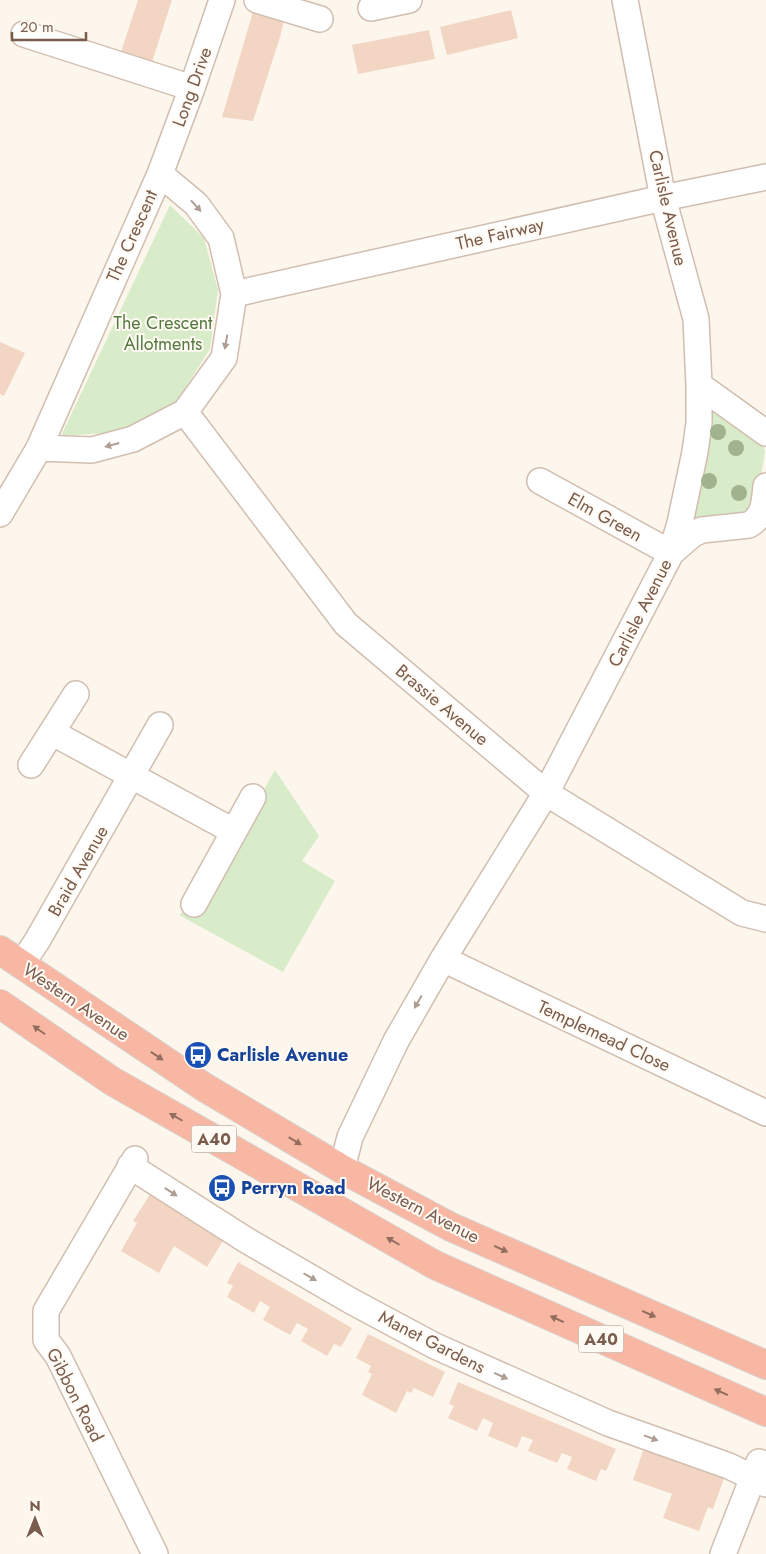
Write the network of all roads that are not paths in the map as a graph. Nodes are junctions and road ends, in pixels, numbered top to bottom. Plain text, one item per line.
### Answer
1 (222, 0) edge
2 (257, 0) edge
3 (409, 0) edge
4 (625, 0) edge
5 (371, 8) dead end
6 (320, 19) dead end
7 (24, 34) dead end
8 (192, 88) junction
9 (160, 174) junction
10 (766, 176) edge
11 (663, 198) junction
12 (234, 294) junction
13 (699, 385) junction
14 (185, 412) junction
15 (766, 433) edge
16 (39, 448) junction
17 (540, 481) dead end
18 (766, 486) edge
19 (0, 514) edge
20 (671, 553) junction
21 (76, 694) dead end
22 (160, 725) dead end
23 (53, 733) junction
24 (31, 765) dead end
25 (132, 775) junction
26 (546, 793) junction
27 (253, 797) dead end
28 (233, 831) junction
29 (194, 904) dead end
30 (766, 920) edge
31 (10, 958) edge
32 (442, 959) junction
33 (0, 1004) edge
34 (766, 1113) edge
35 (133, 1163) joint
36 (342, 1169) junction
37 (766, 1365) edge
38 (766, 1412) edge
39 (760, 1474) edge
40 (155, 1554) edge
41 (723, 1554) edge

1 - 8 street, Long Drive
2 - 6 street
3 - 5 street
4 - 11 street, Carlisle Avenue
7 - 8 street
8 - 9 street, Long Drive
9 -> 12 street, The Crescent
9 - 16 street, The Crescent
10 - 11 street, The Fairway
11 - 12 street, The Fairway
11 - 13 street, Carlisle Avenue
12 -> 14 street, The Crescent
13 - 15 street
13 - 20 street, Carlisle Avenue
14 -> 16 street, The Crescent
14 - 26 street, Brassie Avenue
16 - 19 street
17 - 20 street, Elm Green
18 - 20 street
20 - 26 street, Carlisle Avenue
21 - 23 street
22 - 25 street, Braid Avenue
23 - 24 street
23 - 25 street
25 - 28 street
25 - 31 street, Braid Avenue
26 - 30 street, Brassie Avenue
26 - 32 street, Carlisle Avenue
27 - 28 street
28 - 29 street
31 -> 36 highway, Western Avenue / A40
32 - 34 street, Templemead Close
32 -> 36 street, Carlisle Avenue
38 -> 33 highway, A40
35 -> 39 street, Manet Gardens
35 - 40 street, Gibbon Road
36 -> 37 highway, Western Avenue / A40
39 - 41 street

